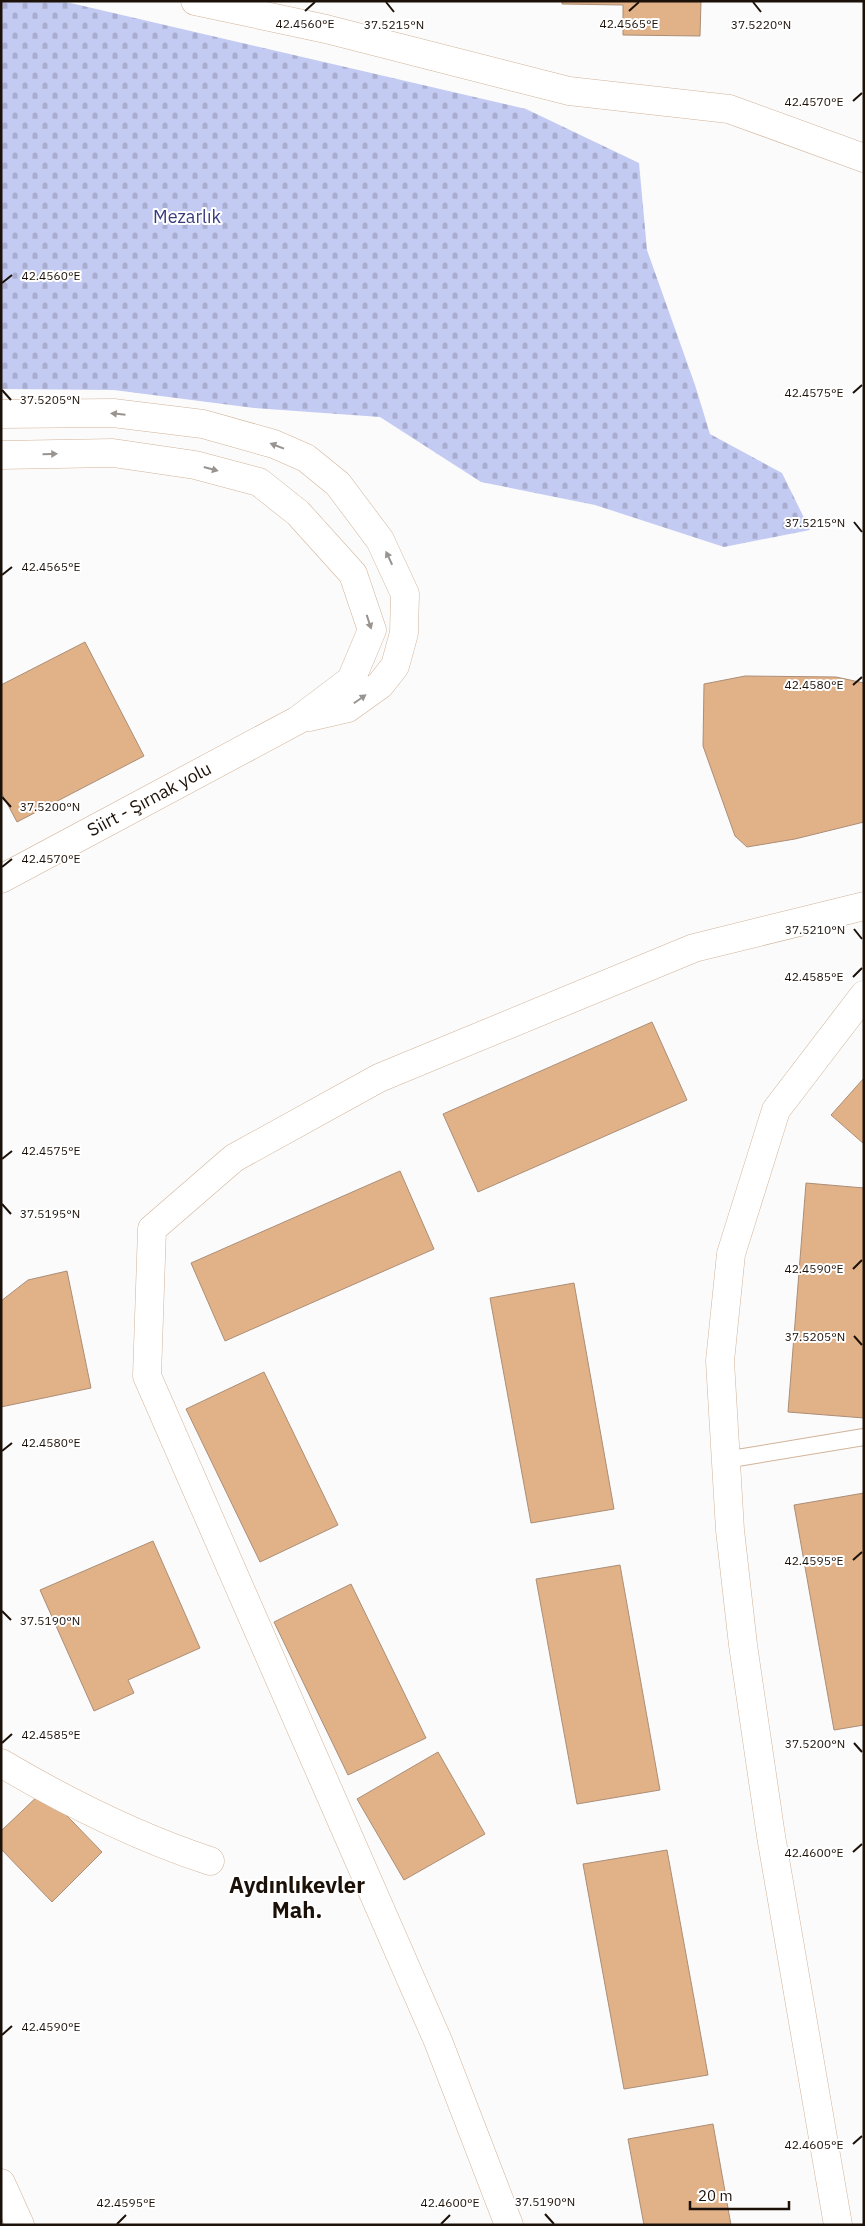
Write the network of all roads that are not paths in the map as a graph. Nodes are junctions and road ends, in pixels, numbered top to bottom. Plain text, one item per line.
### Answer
1 (195, 1) edge
2 (864, 158) edge
3 (1, 414) edge
4 (1, 455) edge
5 (298, 720) junction
6 (1, 879) edge
7 (864, 906) edge
8 (864, 994) edge
9 (864, 1437) edge
10 (725, 1460) junction
11 (1, 1764) edge
12 (210, 1861) dead end
13 (1, 2183) edge
14 (20, 2225) edge
15 (509, 2225) edge
16 (838, 2225) edge

1 - 2 street
5 -> 3 street
4 -> 5 street
5 - 6 street, Siirt - Şırnak yolu
7 - 15 street
8 - 10 street
9 - 10 lane
10 - 16 street
11 - 12 street
13 - 14 street

